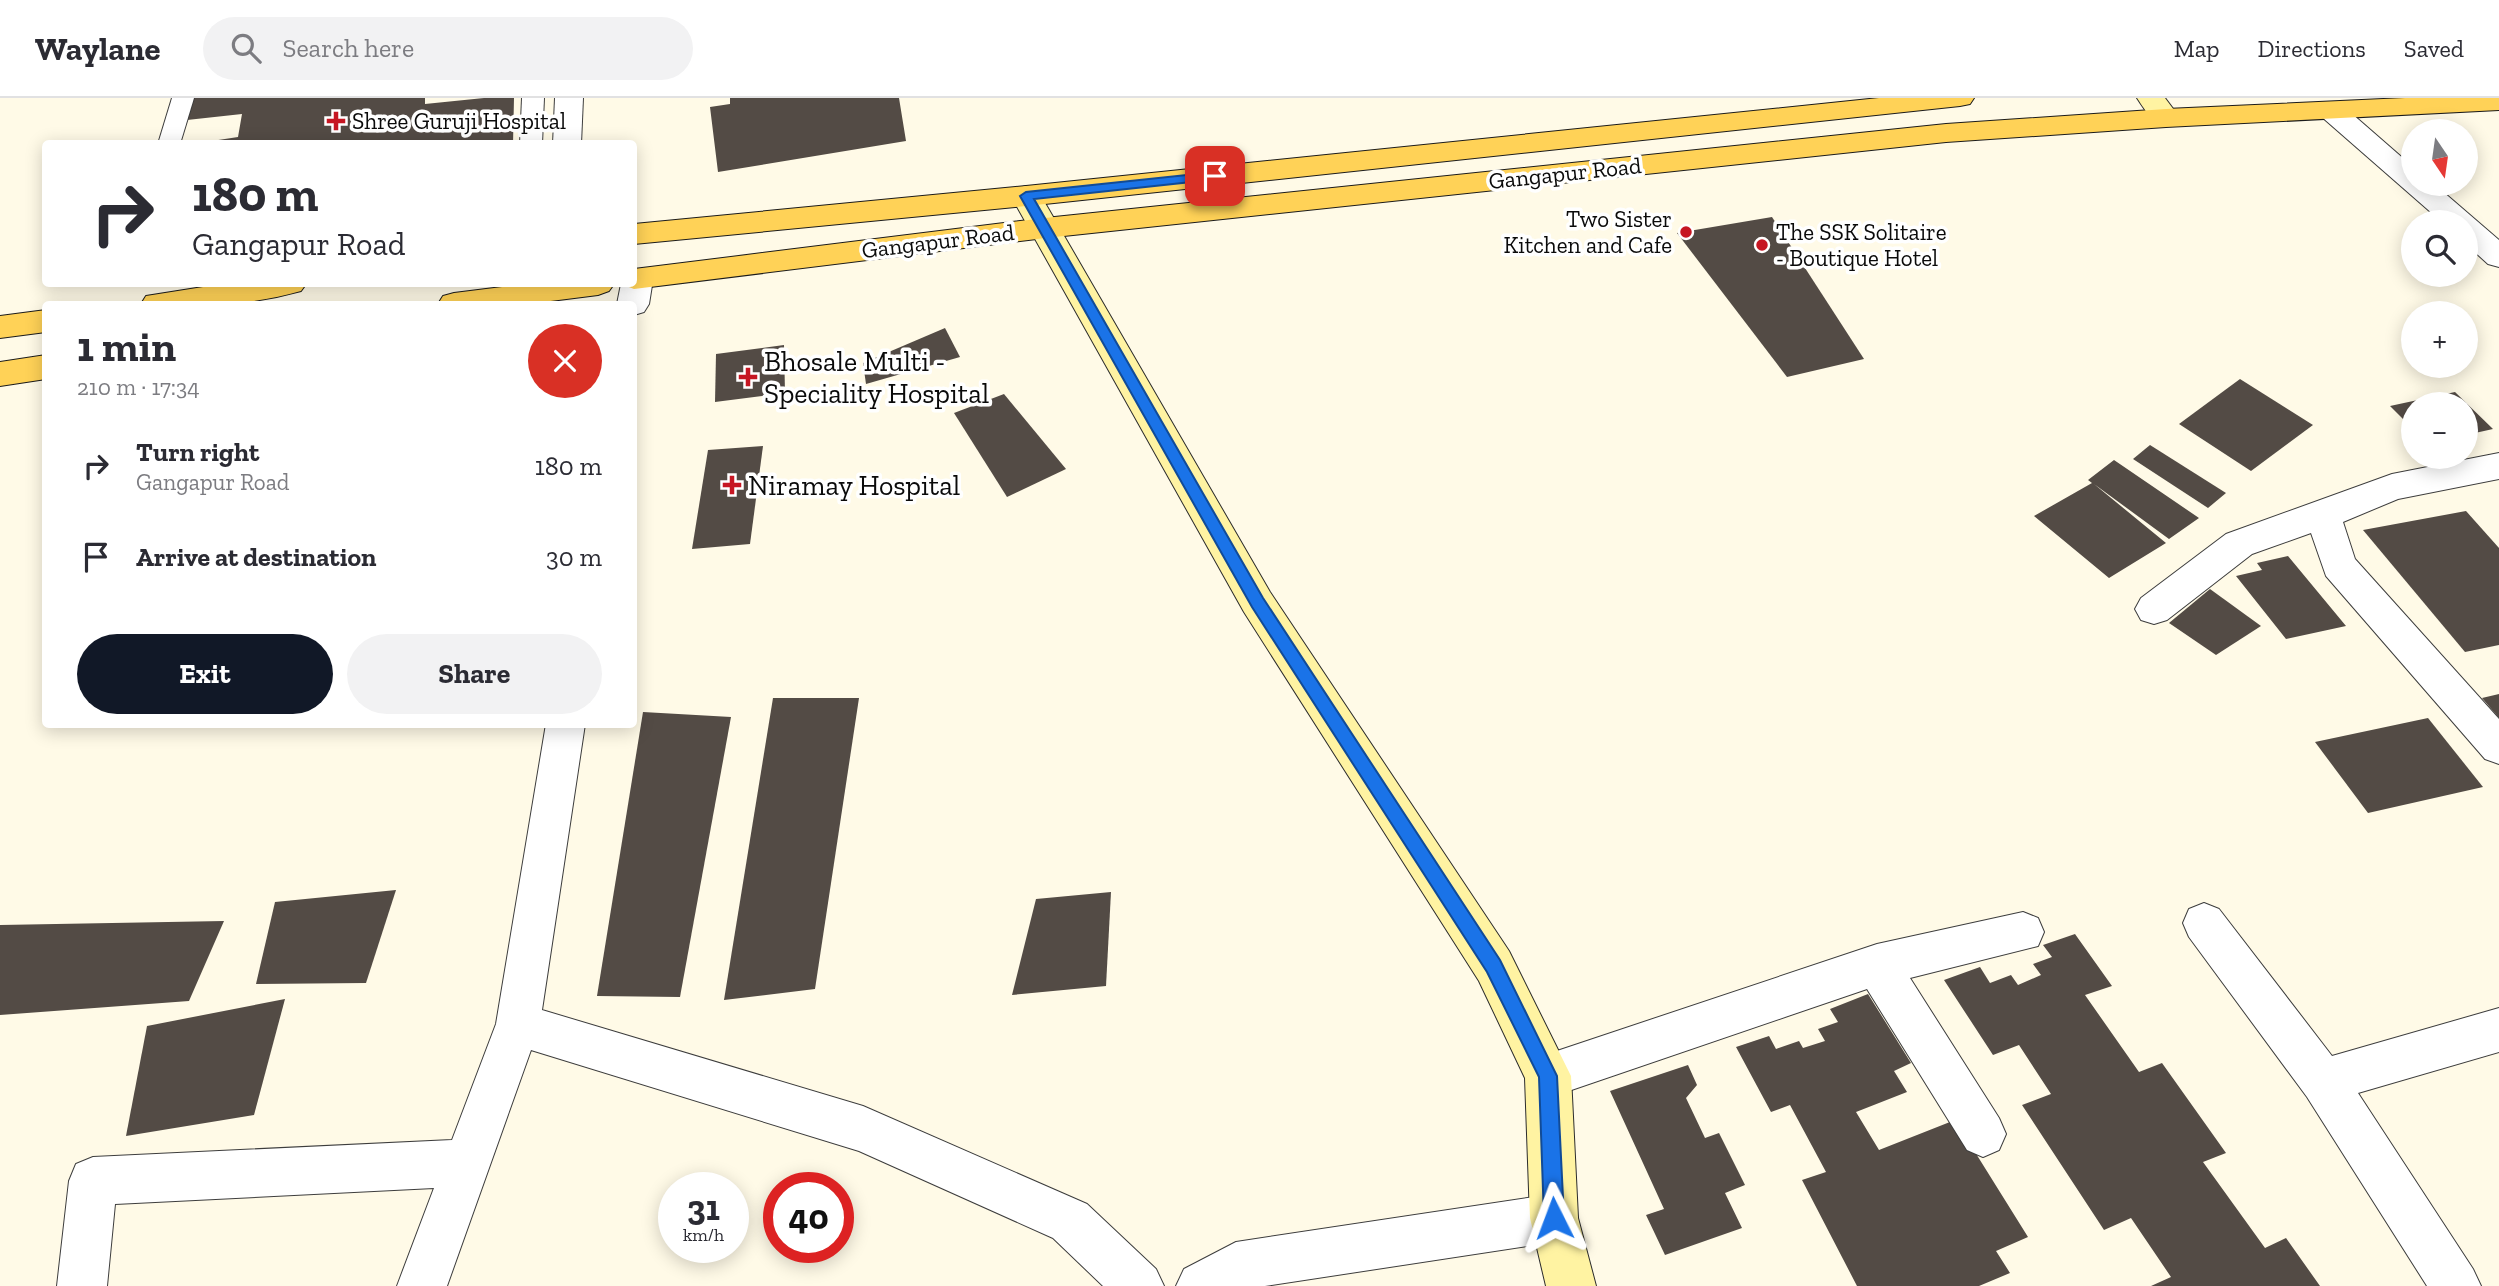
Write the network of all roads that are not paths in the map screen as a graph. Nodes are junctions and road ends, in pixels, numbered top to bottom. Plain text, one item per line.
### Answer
1 (183, 98) edge
2 (533, 98) edge
3 (569, 98) edge
4 (1960, 98) edge
5 (2499, 102) edge
6 (2158, 108) edge
7 (2333, 112) junction
8 (170, 140) edge
9 (531, 140) edge
10 (567, 140) edge
11 (2401, 172) edge
12 (2429, 196) edge
13 (2446, 210) edge
14 (1035, 212) junction
15 (637, 234) edge
16 (2478, 239) edge
17 (2499, 257) edge
18 (637, 286) edge
19 (270, 287) edge
20 (555, 287) edge
21 (177, 301) edge
22 (472, 301) edge
23 (42, 322) edge
24 (0, 327) edge
25 (42, 368) edge
26 (0, 374) edge
27 (2499, 466) edge
28 (2323, 515) junction
29 (2154, 609) dead end
30 (565, 728) edge
31 (2499, 747) edge
32 (2204, 923) dead end
33 (2023, 932) dead end
34 (1877, 965) junction
35 (518, 1024) junction
36 (2499, 1030) edge
37 (1548, 1076) junction
38 (2323, 1081) junction
39 (1983, 1134) dead end
40 (467, 1163) junction
41 (1554, 1218) junction
42 (82, 1286) edge
43 (422, 1286) edge
44 (1139, 1286) edge
45 (1201, 1286) edge
46 (1570, 1286) edge
47 (2456, 1286) edge

1 - 8 lane
2 - 9 lane
3 - 10 street
4 - 14 main road, Gangapur Road
5 - 7 main road, Gangapur Road
6 - 7 main road, Gangapur Road
6 - 14 main road, Gangapur Road
7 - 11 street
12 - 13 street
14 - 15 main road, Gangapur Road
14 - 18 main road, Gangapur Road
14 - 37 street
16 - 17 street
19 - 21 main road
20 - 22 main road
23 - 24 main road
25 - 26 main road
27 - 28 street
28 - 29 street
28 - 31 street
30 - 35 street
32 - 38 street
33 - 34 street
34 - 37 street
34 - 39 street
35 - 40 street
35 - 44 street
36 - 38 street
37 - 41 street
38 - 47 street
40 - 42 street
40 - 43 street
41 - 45 street
41 - 46 street

